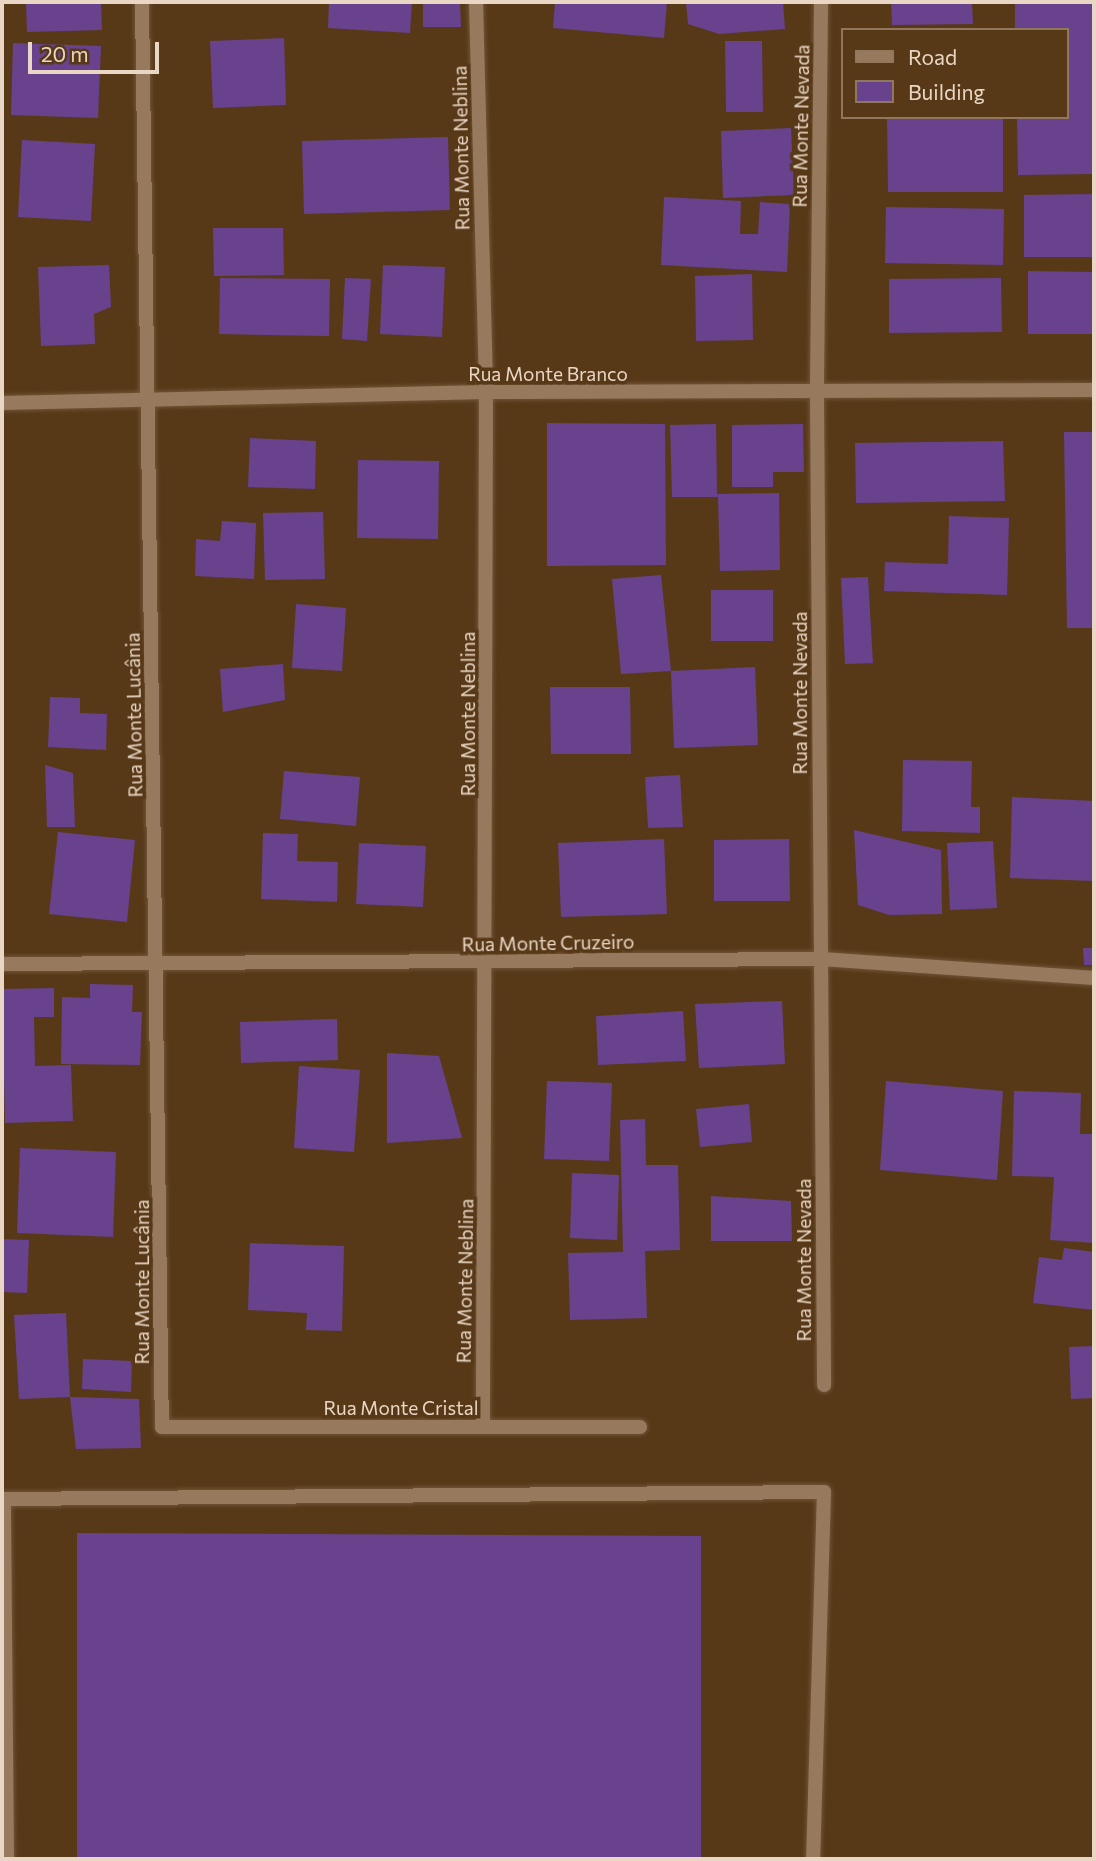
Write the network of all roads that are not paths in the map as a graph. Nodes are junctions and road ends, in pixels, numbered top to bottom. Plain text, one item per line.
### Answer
1 (142, 2) edge
2 (476, 2) edge
3 (821, 2) edge
4 (1094, 390) edge
5 (486, 392) junction
6 (817, 396) junction
7 (147, 401) junction
8 (2, 403) edge
9 (821, 959) junction
10 (488, 963) junction
11 (2, 964) edge
12 (158, 964) junction
13 (1094, 978) edge
14 (824, 1385) dead end
15 (162, 1427) joint
16 (483, 1427) junction
17 (640, 1427) dead end
18 (3, 1499) edge
19 (7, 1859) edge
20 (813, 1859) edge

1 - 7 street, Rua Monte Lucânia
2 - 5 street, Rua Monte Neblina
3 - 6 street, Rua Monte Nevada
4 - 6 street, Rua Monte Branco
5 - 6 street, Rua Monte Branco
5 - 7 street, Rua Monte Branco
5 - 10 street, Rua Monte Neblina
6 - 9 street, Rua Monte Nevada
7 - 8 street, Rua Monte Branco
7 - 12 street, Rua Monte Lucânia
9 - 10 street, Rua Monte Cruzeiro
9 - 13 street, Rua Monte Cruzeiro
9 - 14 street, Rua Monte Nevada
10 - 12 street, Rua Monte Cruzeiro
10 - 16 street, Rua Monte Neblina
11 - 12 street, Rua Monte Cruzeiro
12 - 15 street, Rua Monte Lucânia
15 - 16 street, Rua Monte Cristal
16 - 17 street, Rua Monte Cristal
18 - 19 street
18 - 20 street

